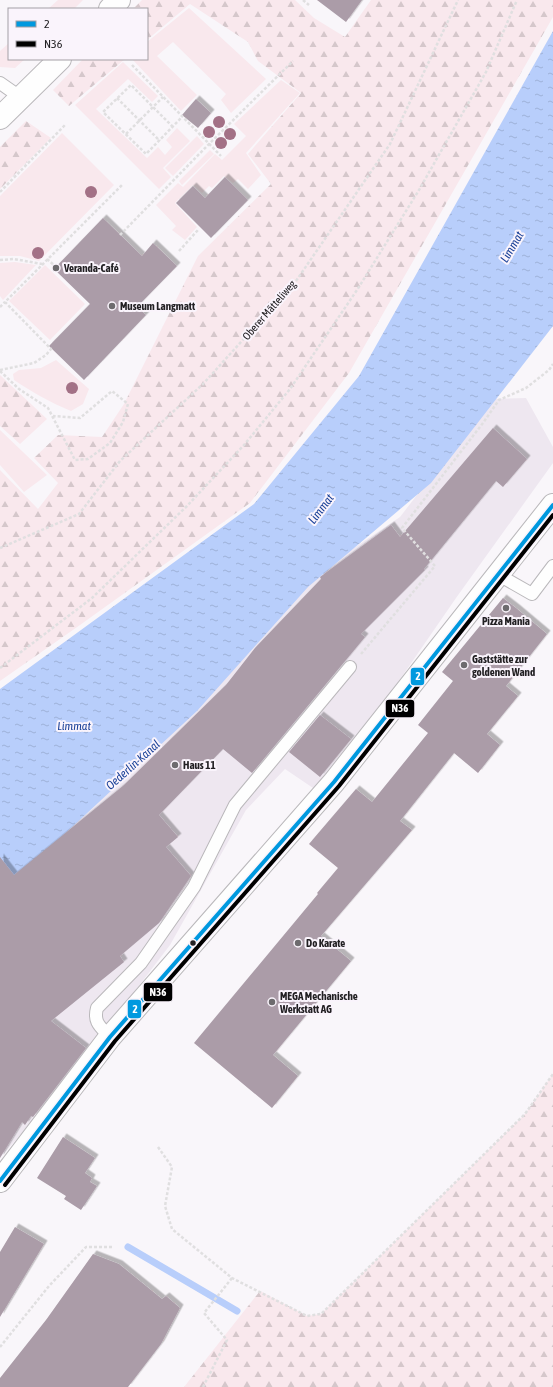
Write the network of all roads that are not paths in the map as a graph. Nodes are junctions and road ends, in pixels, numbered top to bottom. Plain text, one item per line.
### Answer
1 (119, 0) edge
2 (111, 8) edge
3 (59, 60) edge
4 (0, 83) edge
5 (20, 97) junction
6 (0, 118) edge
7 (553, 506) edge
8 (553, 566) edge
9 (497, 574) junction
10 (350, 667) road end
11 (110, 1037) junction
12 (0, 1180) edge

1 - 2 main road
3 - 5 main road
4 - 5 lane
5 - 6 main road
7 - 9 main road
8 - 9 lane
9 - 11 main road
10 - 11 lane
11 - 12 main road

